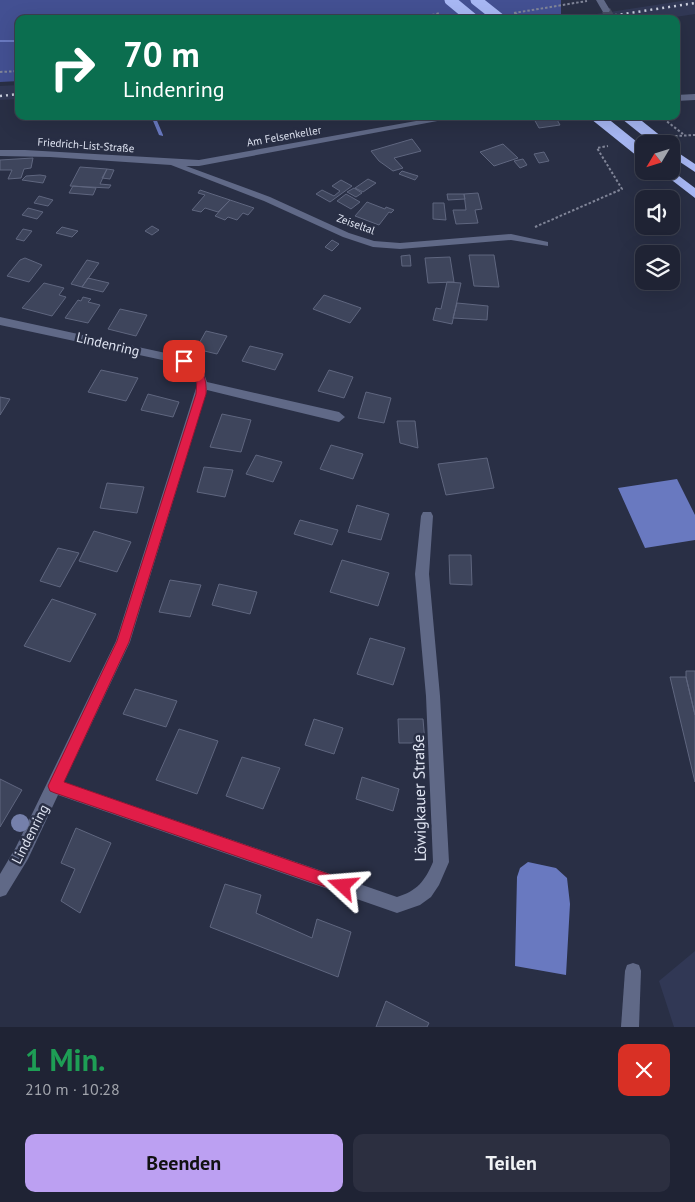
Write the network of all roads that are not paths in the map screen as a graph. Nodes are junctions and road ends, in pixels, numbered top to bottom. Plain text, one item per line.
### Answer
1 (450, 0) edge
2 (476, 0) edge
3 (600, 0) edge
4 (606, 10) tunnel mouth
5 (468, 15) edge
6 (501, 15) edge
7 (695, 97) edge
8 (680, 98) edge
9 (438, 120) edge
10 (601, 120) edge
11 (631, 120) edge
12 (650, 135) edge
13 (635, 148) edge
14 (0, 153) edge
15 (680, 158) edge
16 (170, 163) junction
17 (695, 169) edge
18 (677, 180) edge
19 (695, 194) edge
20 (545, 244) dead end
21 (0, 321) edge
22 (203, 385) junction
23 (339, 417) dead end
24 (427, 516) dead end
25 (55, 786) junction
26 (0, 890) edge
27 (633, 971) dead end
28 (630, 1027) edge

1 - 5 highway, bridge
2 - 6 highway, bridge
3 - 4 street
7 - 8 street
9 - 16 street, Am Felsenkeller
10 - 13 highway, bridge
11 - 12 highway, bridge
14 - 16 street, Friedrich-List-Straße
15 - 17 highway
16 - 20 street, Zeiseltal
18 - 19 highway
21 - 22 street, Lindenring
22 - 23 street
22 - 25 street, Lindenring
24 - 25 street, Löwigkauer Straße
25 - 26 street, Lindenring
27 - 28 street

